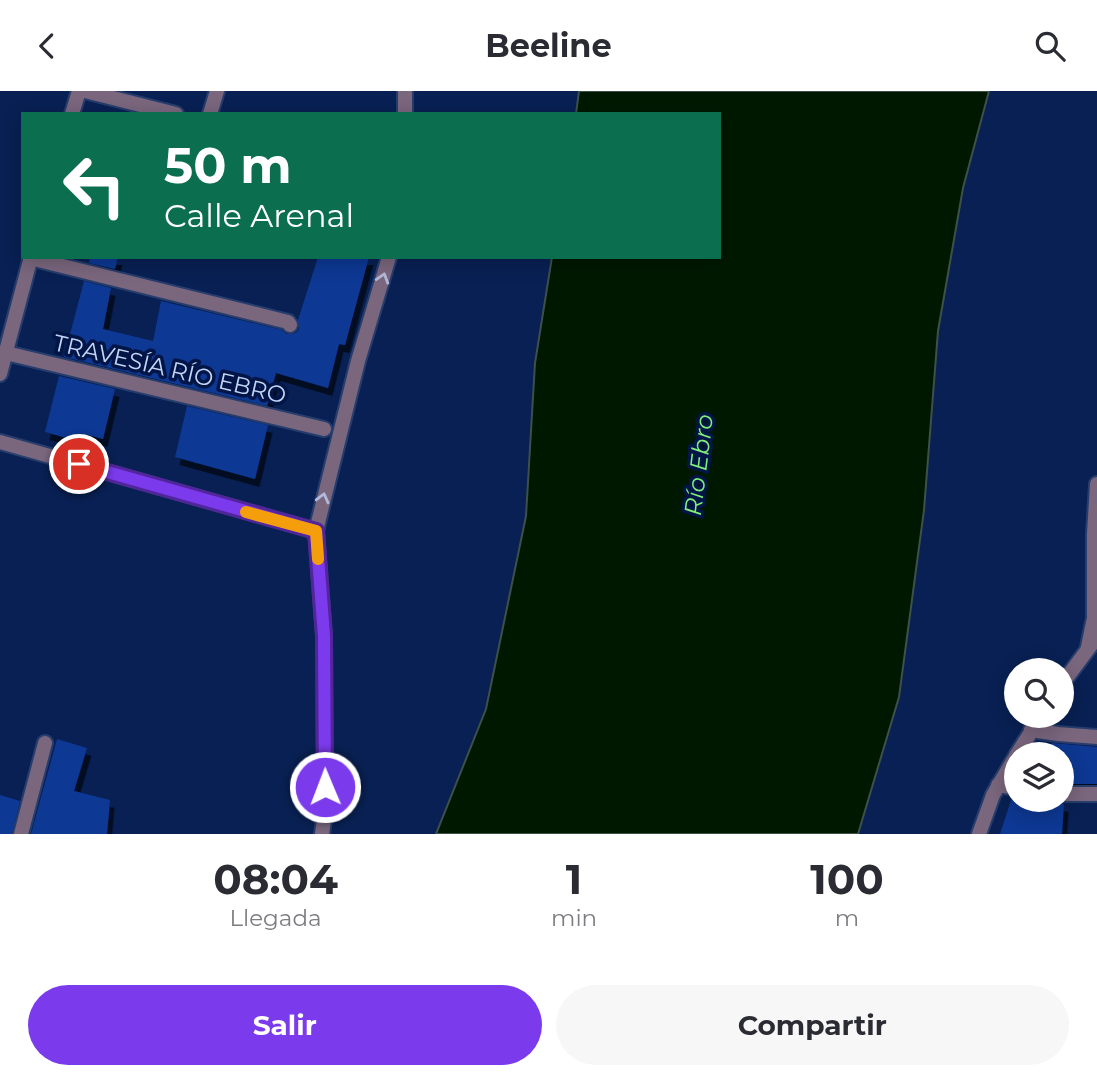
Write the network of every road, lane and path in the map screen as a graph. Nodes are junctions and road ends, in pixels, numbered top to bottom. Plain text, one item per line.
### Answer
1 (79, 91) edge
2 (85, 91) edge
3 (217, 91) edge
4 (405, 91) edge
5 (73, 112) edge
6 (168, 112) edge
7 (211, 112) edge
8 (405, 112) edge
9 (30, 259) edge
10 (34, 259) edge
11 (388, 259) edge
12 (290, 325) dead end
13 (6, 353) junction
14 (0, 374) edge
15 (324, 429) dead end
16 (0, 442) edge
17 (1097, 484) edge
18 (316, 531) junction
19 (1093, 642) edge
20 (1074, 668) edge
21 (1031, 730) joint
22 (1097, 737) edge
23 (1024, 742) edge
24 (45, 743) dead end
25 (1004, 775) edge
26 (998, 785) junction
27 (1004, 786) edge
28 (1074, 794) edge
29 (1097, 794) edge
30 (21, 834) edge
31 (322, 834) edge
32 (979, 834) edge

1 - 5 street
2 - 6 street
3 - 7 street
4 - 8 street
9 - 13 street
10 - 12 street
18 -> 11 street
13 - 14 street
13 - 15 street, TRAVESÍA RÍO EBRO
16 - 18 street
17 - 19 street
18 - 31 street
19 - 20 street
21 - 22 street
21 - 23 street
24 - 30 street
25 - 26 street
26 - 27 street
26 - 32 street
28 - 29 street

